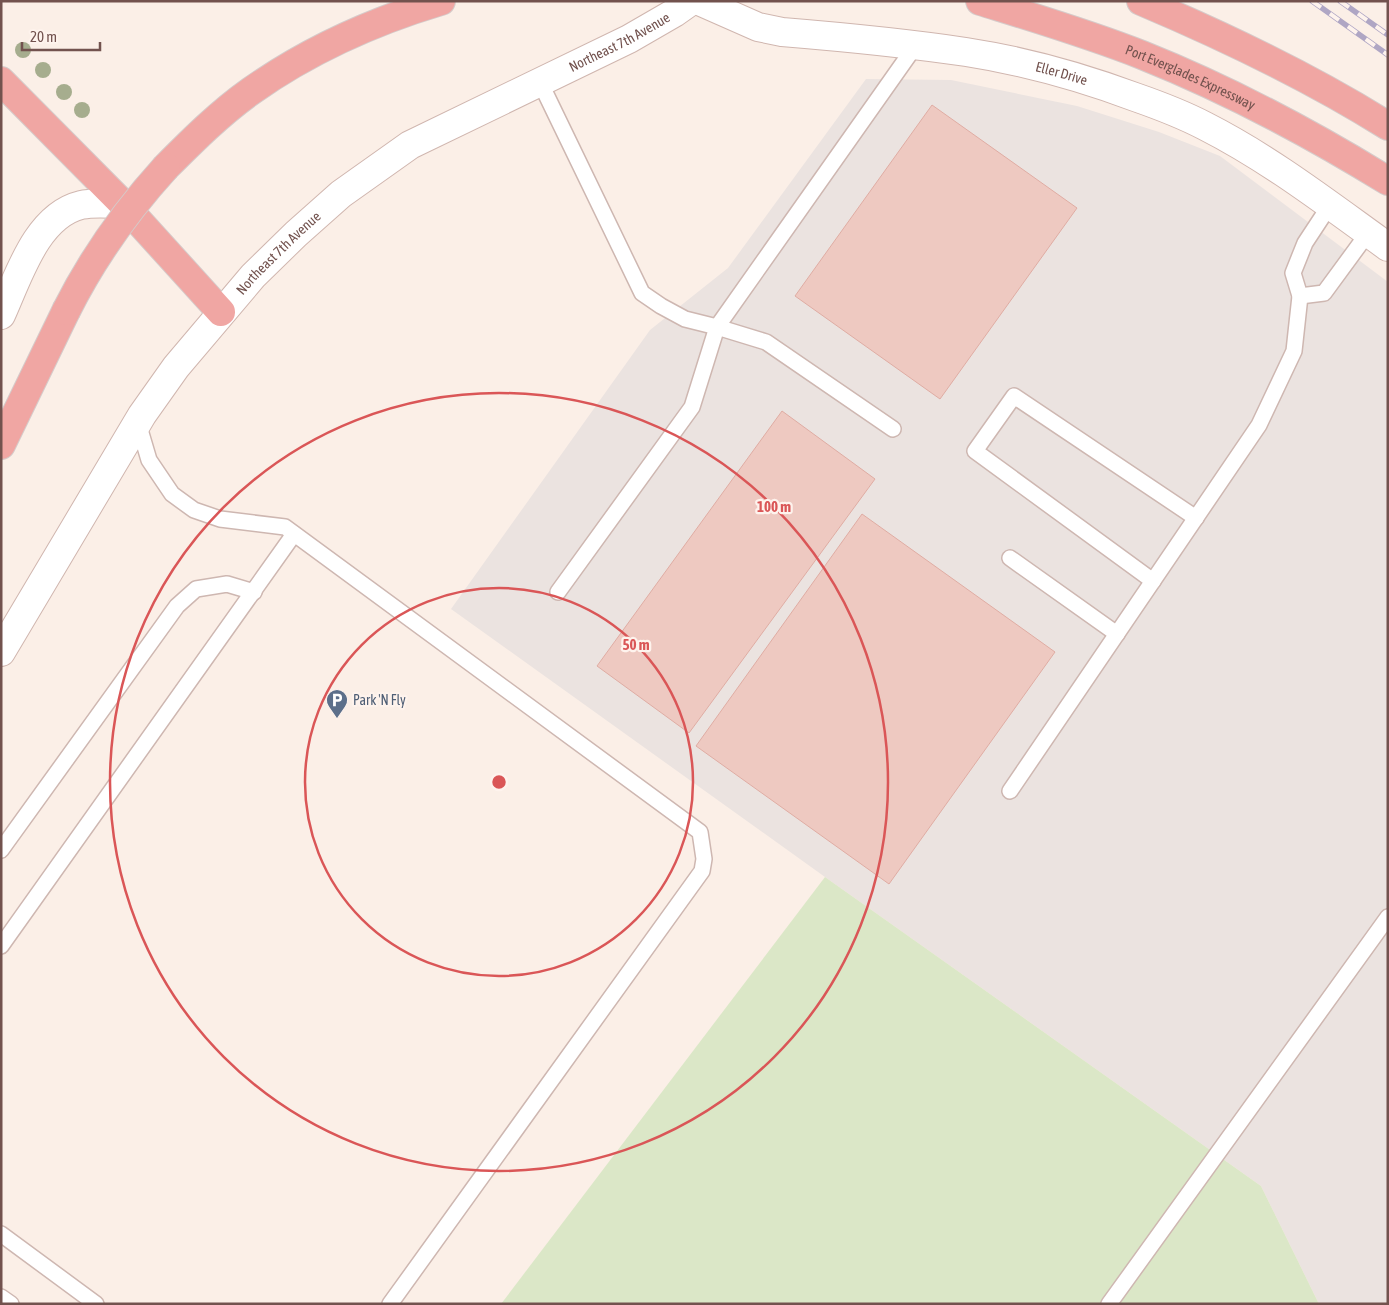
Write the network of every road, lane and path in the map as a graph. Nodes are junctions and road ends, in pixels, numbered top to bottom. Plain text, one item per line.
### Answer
1 (441, 1) edge
2 (691, 1) edge
3 (699, 1) edge
4 (980, 1) edge
5 (1141, 1) edge
6 (916, 45) junction
7 (1, 82) edge
8 (540, 82) junction
9 (1388, 126) edge
10 (1388, 181) edge
11 (123, 204) junction
12 (1330, 205) junction
13 (1378, 240) edge
14 (1300, 296) junction
15 (221, 312) junction
16 (1, 315) edge
17 (718, 327) junction
18 (138, 423) junction
19 (894, 429) dead end
20 (1, 445) edge
21 (1196, 518) junction
22 (294, 534) junction
23 (1010, 558) dead end
24 (1153, 581) junction
25 (254, 592) junction
26 (558, 592) dead end
27 (1117, 634) junction
28 (1, 652) edge
29 (1010, 791) dead end
30 (1, 850) edge
31 (1388, 917) edge
32 (1, 946) edge
33 (1, 1234) edge
34 (1, 1297) edge
35 (11, 1304) edge
36 (96, 1304) edge
37 (390, 1304) edge
38 (1109, 1304) edge

1 - 20 highway, bridge
2 - 8 street, Northeast 7th Avenue
3 - 6 street, Eller Drive
4 - 10 highway, Port Everglades Expressway
5 - 9 highway
6 - 12 street, Eller Drive
6 - 17 lane
7 - 11 highway
8 - 15 street, Northeast 7th Avenue
8 - 17 lane
11 - 15 highway
11 - 16 street
12 - 13 street, Eller Drive
12 - 14 lane
13 - 14 lane
14 - 21 lane
15 - 18 street, Northeast 7th Avenue
17 - 19 lane
17 - 26 lane
18 - 22 lane
18 - 28 street, Northeast 7th Avenue
21 - 24 lane
21 - 24 lane
22 - 25 lane
22 - 37 lane
23 - 27 lane
24 - 27 lane
25 - 30 lane
25 - 32 lane
27 - 29 lane
31 - 38 lane
33 - 36 lane
34 - 35 lane

